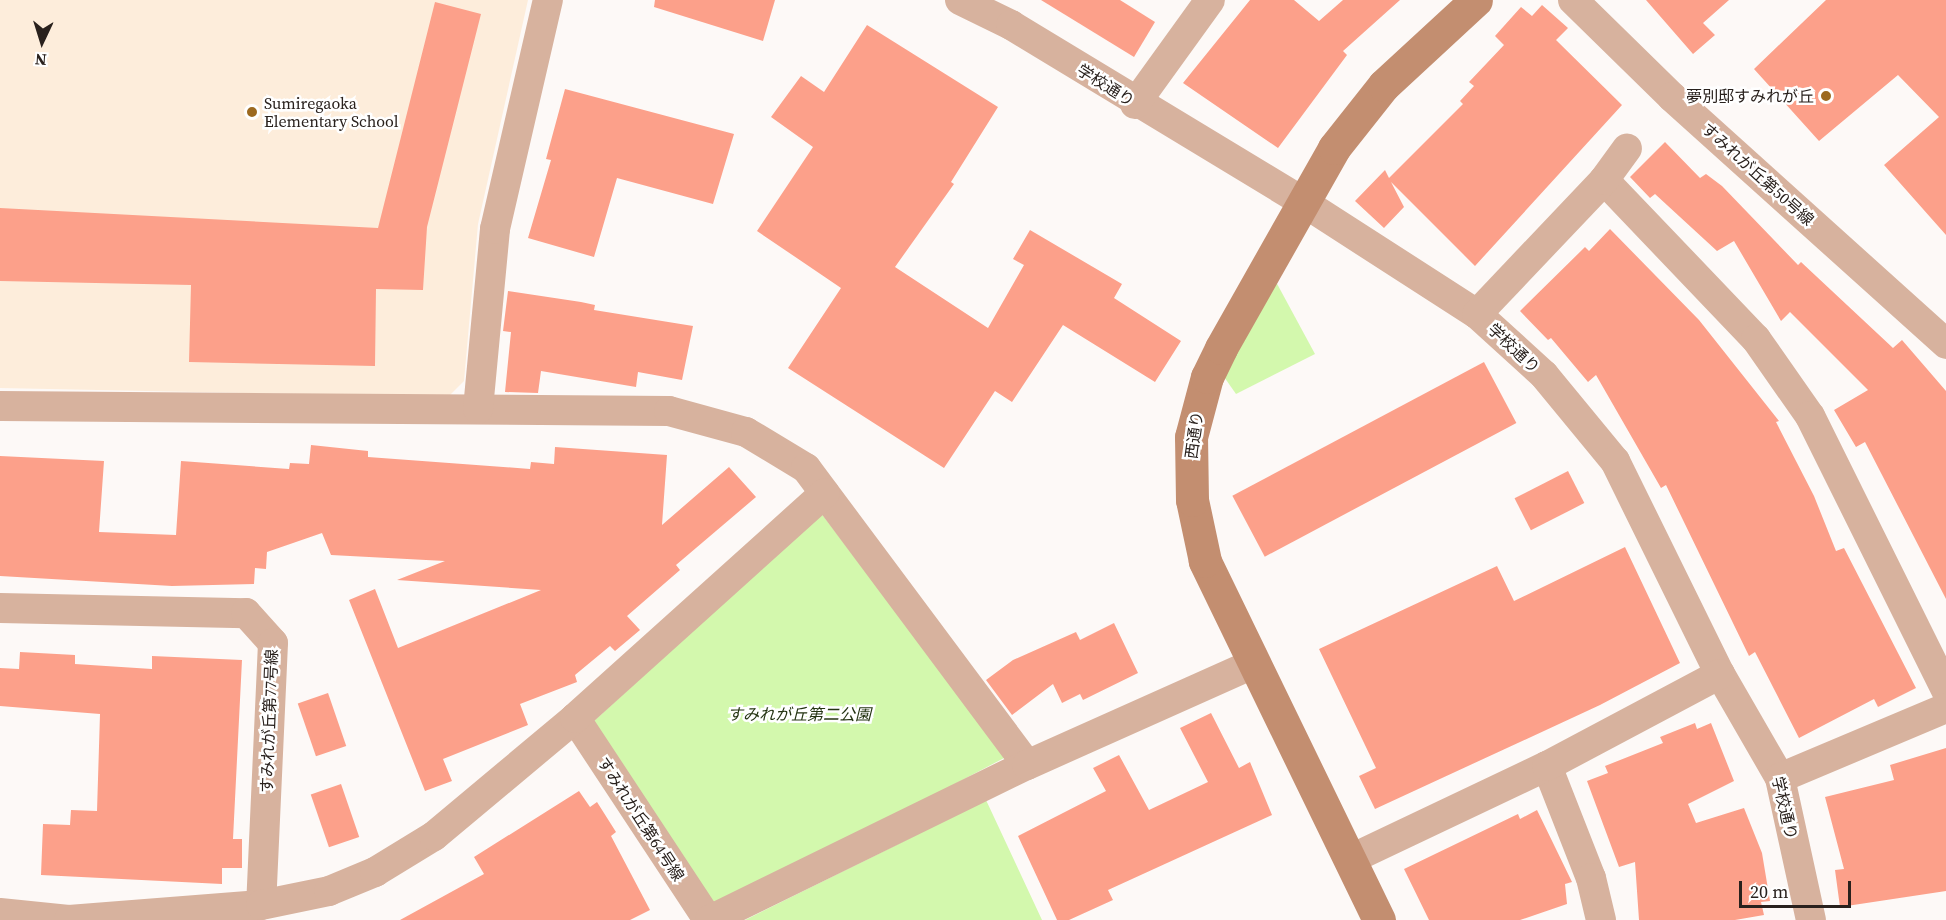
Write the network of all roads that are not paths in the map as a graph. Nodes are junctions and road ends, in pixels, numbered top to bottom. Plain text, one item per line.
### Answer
1 (548, 0) edge
2 (960, 0) edge
3 (1210, 0) edge
4 (1476, 0) edge
5 (1573, 0) edge
6 (1135, 104) junction
7 (1627, 148) dead end
8 (1604, 180) junction
9 (1303, 202) junction
10 (1477, 314) junction
11 (1944, 339) edge
12 (0, 406) edge
13 (478, 408) junction
14 (825, 493) junction
15 (0, 608) edge
16 (1253, 664) junction
17 (1720, 674) junction
18 (1946, 690) edge
19 (1946, 708) edge
20 (575, 718) junction
21 (1027, 765) junction
22 (1547, 766) junction
23 (1780, 778) junction
24 (1351, 859) junction
25 (261, 905) junction
26 (0, 913) edge
27 (187, 915) edge
28 (709, 920) edge
29 (1379, 920) edge
30 (1600, 920) edge
31 (1811, 920) edge

1 - 13 street
2 - 6 street, 学校通り
3 - 6 street
4 - 9 street, 西通り
5 - 11 street, すみれが丘第50号線
6 - 9 street, 学校通り
7 - 8 street
8 - 10 street
8 - 18 street
9 - 10 street, 学校通り
9 - 16 street, 西通り
10 - 17 street, 学校通り
12 - 13 street
13 - 14 street
14 - 20 street
14 - 21 street
15 - 25 street, すみれが丘第77号線
16 - 21 street
16 - 24 street, 西通り
17 - 22 street
17 - 23 street, 学校通り
19 - 23 street
20 - 25 street
20 - 28 street, すみれが丘第64号線
21 - 28 street
22 - 24 street
22 - 30 street
23 - 31 street, 学校通り
24 - 29 street, 西通り
25 - 27 street
26 - 27 street

